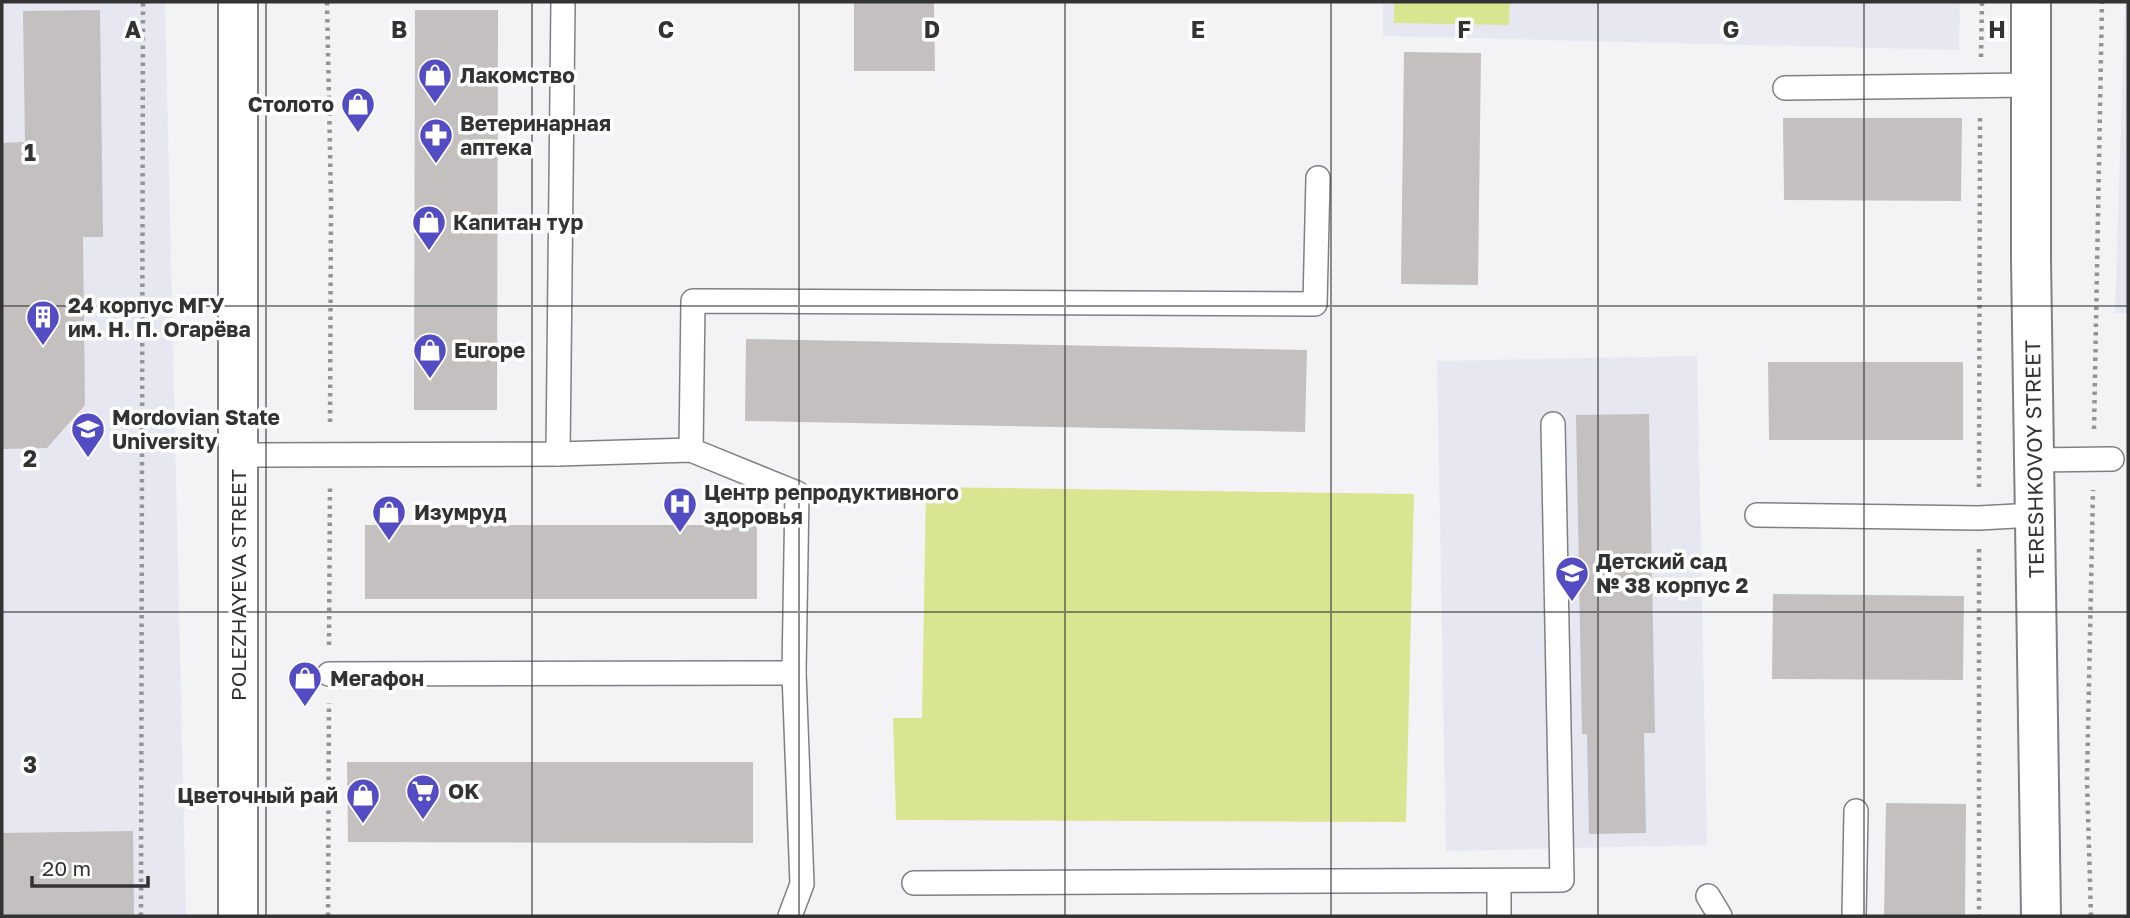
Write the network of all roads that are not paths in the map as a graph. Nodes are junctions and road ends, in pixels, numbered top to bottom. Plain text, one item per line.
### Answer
1 (238, 2) edge
2 (564, 2) edge
3 (2031, 2) edge
4 (2031, 85) junction
5 (1785, 88) dead end
6 (1318, 178) dead end
7 (1553, 424) dead end
8 (691, 450) junction
9 (558, 454) junction
10 (238, 455) junction
11 (2112, 459) dead end
12 (2034, 460) junction
13 (1757, 515) dead end
14 (2035, 515) junction
15 (794, 673) junction
16 (329, 674) road end
17 (1856, 811) dead end
18 (1499, 881) junction
19 (914, 883) dead end
20 (1708, 896) dead end
21 (238, 916) edge
22 (790, 916) edge
23 (1499, 916) edge
24 (1720, 916) edge
25 (1854, 916) edge
26 (2042, 916) edge

1 - 10 street, POLEZHAYEVA STREET
2 - 9 lane
3 - 4 street, TERESHKOVOY STREET
4 - 5 lane
4 - 12 street, TERESHKOVOY STREET
6 - 8 lane
7 - 18 lane
8 - 9 lane
8 - 15 lane
9 - 10 lane
10 - 21 street, POLEZHAYEVA STREET
11 - 12 lane
12 - 14 street, TERESHKOVOY STREET
13 - 14 lane
14 - 26 street, TERESHKOVOY STREET
15 - 16 lane
15 - 22 lane
17 - 25 lane
18 - 19 lane
18 - 23 lane
20 - 24 lane

